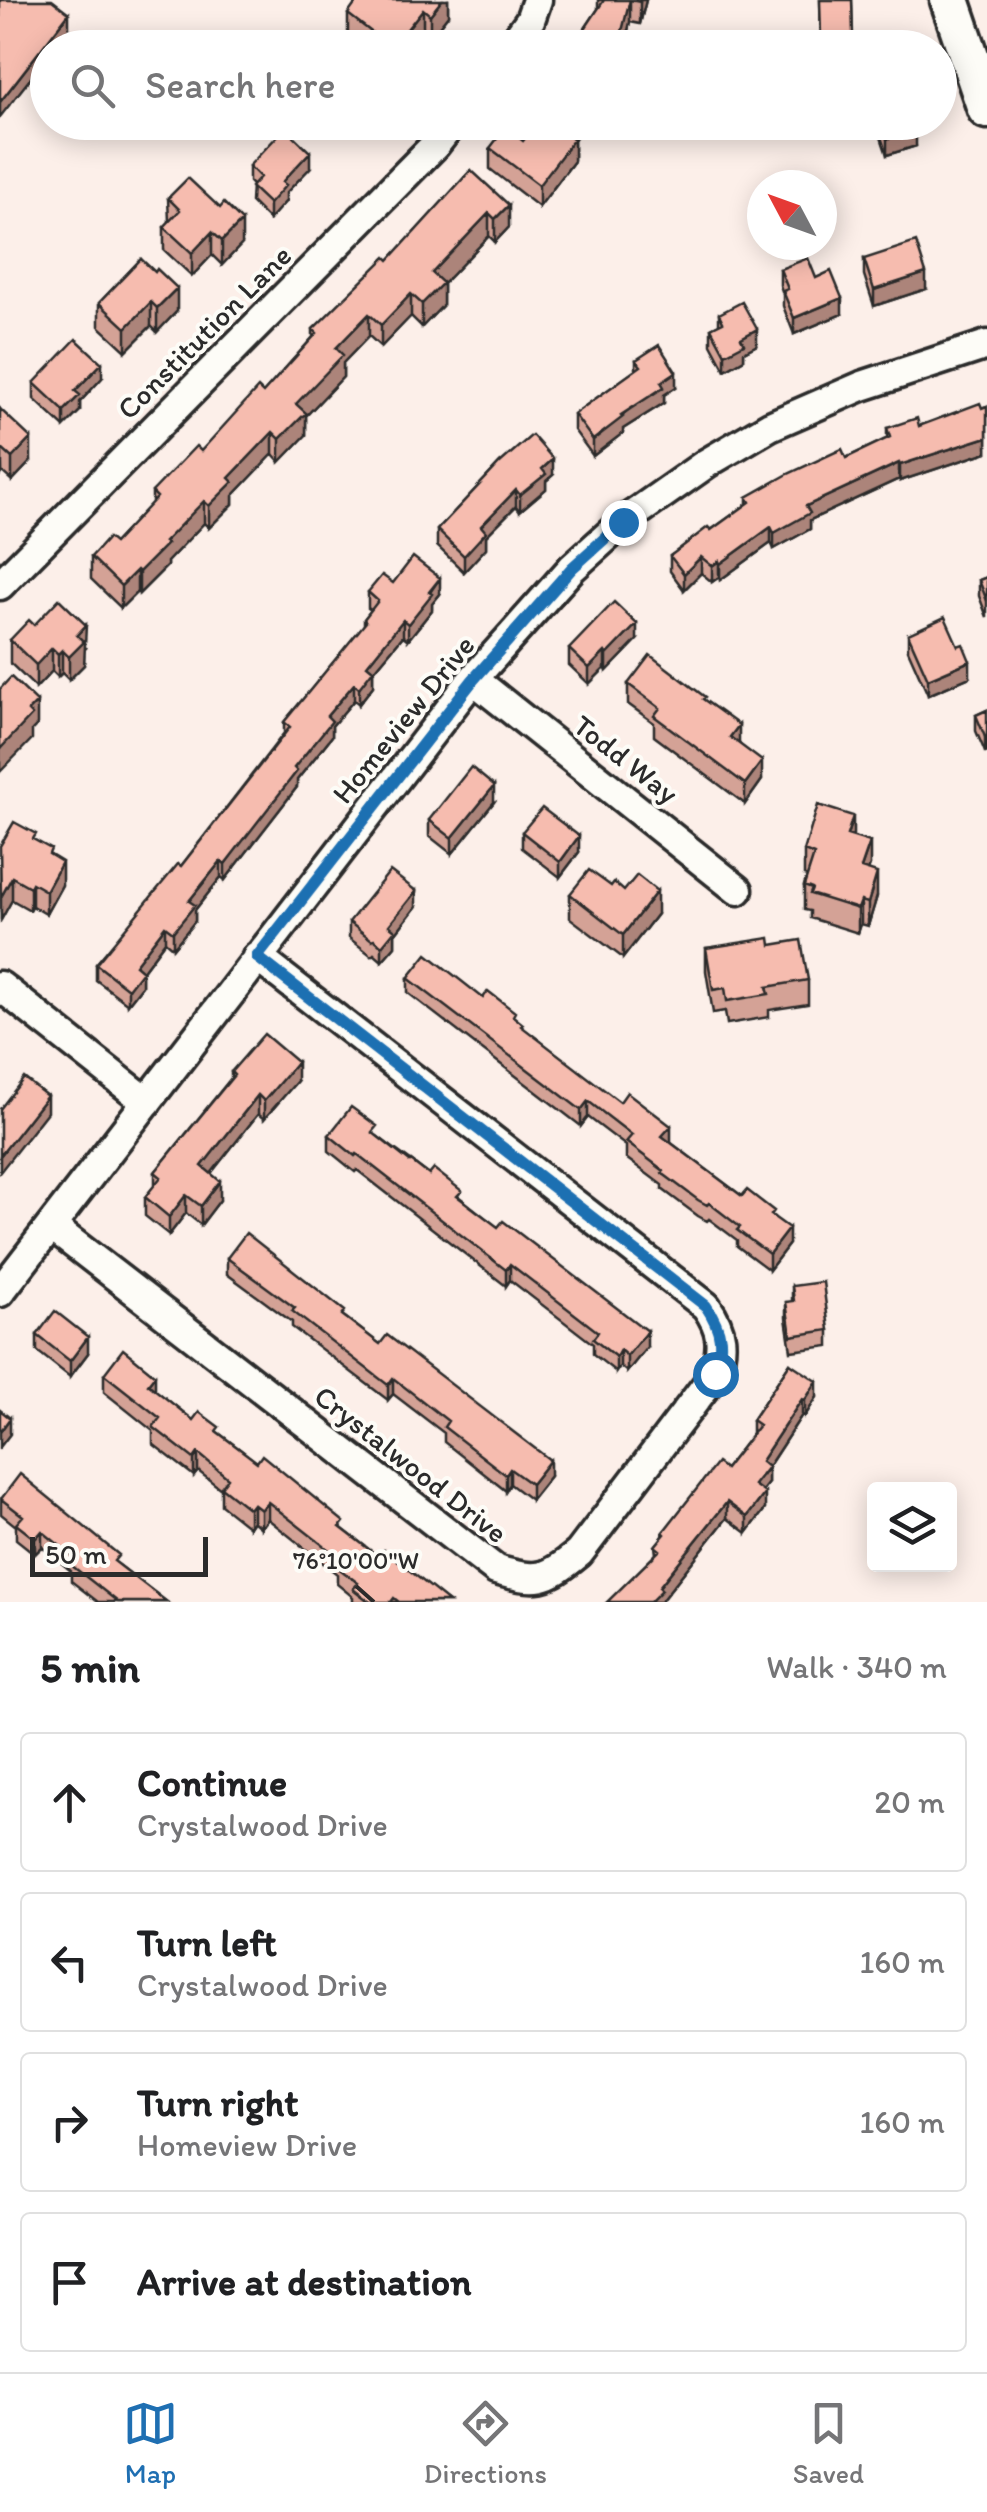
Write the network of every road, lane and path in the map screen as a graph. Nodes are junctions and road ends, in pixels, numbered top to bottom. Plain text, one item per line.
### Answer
1 (537, 0) edge
2 (950, 0) edge
3 (523, 30) edge
4 (987, 109) edge
5 (439, 140) edge
6 (987, 345) edge
7 (0, 585) edge
8 (473, 680) junction
9 (738, 890) dead end
10 (257, 957) junction
11 (0, 986) edge
12 (147, 1102) junction
13 (51, 1226) junction
14 (0, 1292) edge

1 - 3 street
2 - 4 street
5 - 7 street, Constitution Lane
6 - 8 street, Homeview Drive
8 - 9 street, Todd Way
8 - 10 street, Homeview Drive
10 - 12 street, Homeview Drive
10 - 13 street, Crystalwood Drive
11 - 12 street
12 - 13 street, Homeview Drive
13 - 14 street, Homeview Drive

